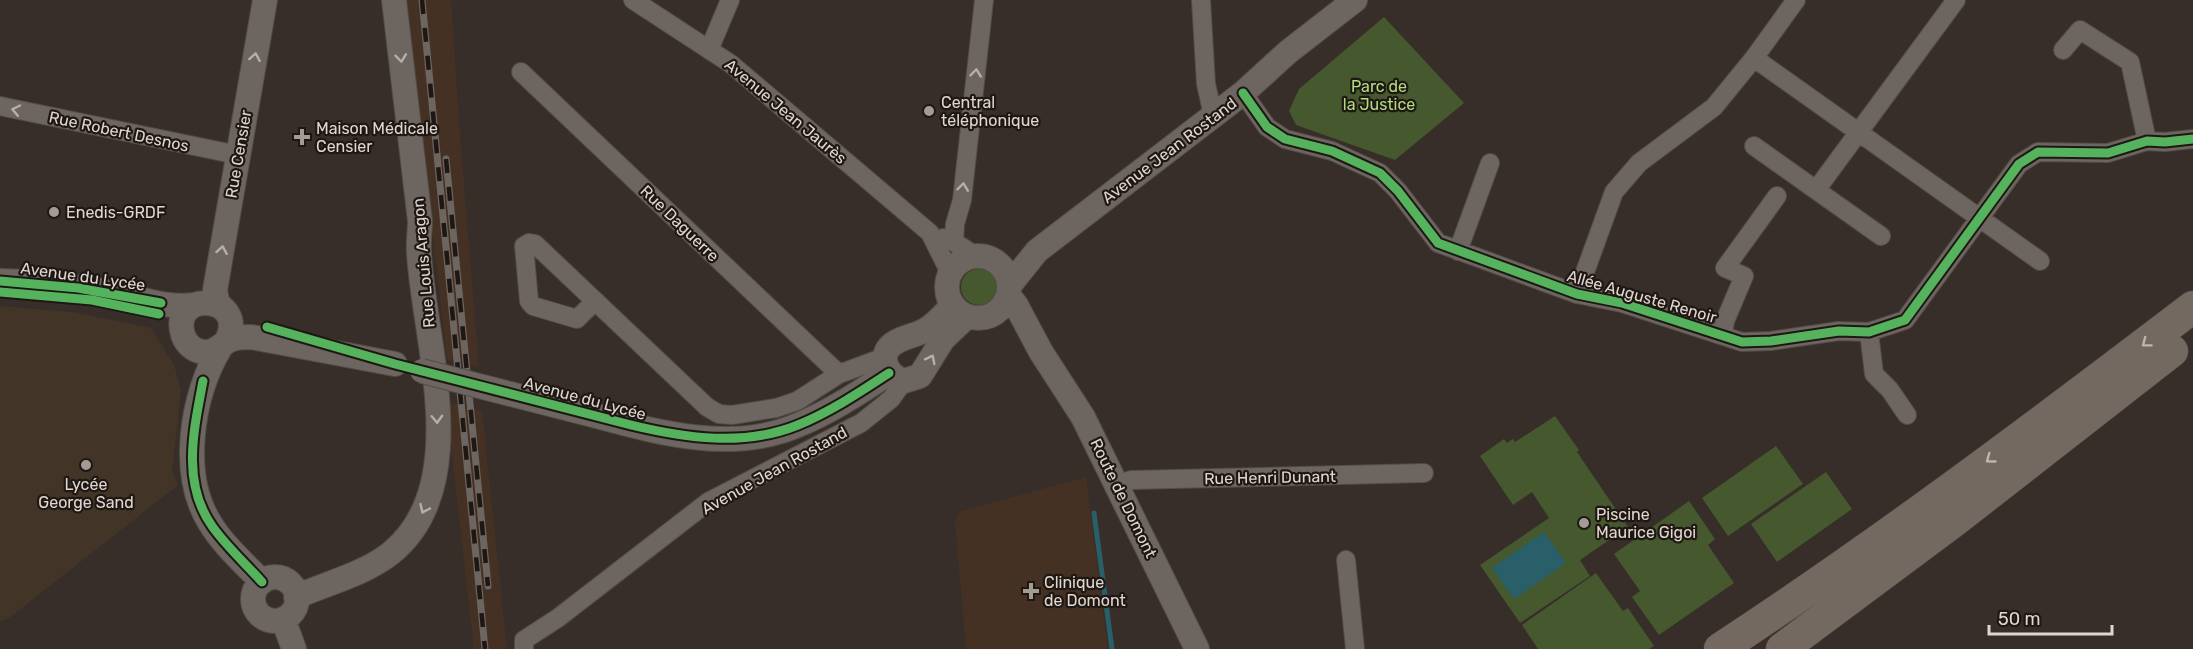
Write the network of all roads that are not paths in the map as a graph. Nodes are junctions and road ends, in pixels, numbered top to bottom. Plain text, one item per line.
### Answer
1 (265, 0) edge
2 (394, 0) edge
3 (633, 0) edge
4 (730, 0) edge
5 (984, 0) edge
6 (1201, 0) edge
7 (1355, 0) edge
8 (1796, 0) edge
9 (1956, 0) edge
10 (709, 50) junction
11 (2063, 50) dead end
12 (1754, 58) junction
13 (522, 72) dead end
14 (1243, 93) junction
15 (0, 106) edge
16 (1213, 116) junction
17 (1859, 133) junction
18 (2193, 139) edge
19 (2147, 141) junction
20 (1754, 146) dead end
21 (238, 155) junction
22 (1490, 163) dead end
23 (1816, 190) junction
24 (1777, 196) dead end
25 (1980, 219) junction
26 (930, 233) junction
27 (1881, 236) dead end
28 (954, 242) junction
29 (1037, 251) junction
30 (1458, 251) junction
31 (976, 256) junction
32 (2040, 261) dead end
33 (999, 264) junction
34 (950, 273) junction
35 (0, 281) edge
36 (1009, 290) junction
37 (0, 292) edge
38 (1577, 294) junction
39 (595, 301) junction
40 (195, 304) junction
41 (2193, 307) edge
42 (223, 309) junction
43 (959, 311) junction
44 (991, 316) junction
45 (1869, 332) junction
46 (1723, 334) junction
47 (2193, 334) edge
48 (187, 341) junction
49 (223, 345) junction
50 (1041, 352) junction
51 (395, 364) junction
52 (893, 370) junction
53 (839, 374) junction
54 (203, 381) junction
55 (2125, 387) junction
56 (1907, 415) dead end
57 (1424, 473) dead end
58 (1118, 485) junction
59 (1915, 514) junction
60 (1346, 560) dead end
61 (262, 582) junction
62 (296, 597) junction
63 (283, 619) junction
64 (524, 645) edge
65 (294, 649) edge
66 (1197, 649) edge
67 (1356, 649) edge
68 (1698, 649) edge
69 (1720, 649) edge
70 (1757, 649) edge
71 (1782, 649) edge

21 -> 1 main road, Rue Censier
2 -> 62 main road, Rue Louis Aragon
3 - 10 street, Avenue Jean Jaurès
4 - 10 street
28 -> 5 street
6 - 16 street
7 - 14 main road, Avenue Jean Rostand
8 - 12 street
9 - 17 street
10 - 26 street, Avenue Jean Jaurès
11 - 19 street
12 - 17 street
12 - 38 street
13 - 53 street, Rue Daguerre
14 - 16 main road, Avenue Jean Rostand
14 - 30 street, Allée Auguste Renoir
21 -> 15 street, Rue Robert Desnos
16 - 29 main road, Avenue Jean Rostand
17 - 23 street
17 - 25 street
18 - 19 street, Allée Auguste Renoir
19 - 25 street, Allée Auguste Renoir
20 - 23 street
42 -> 21 main road, Rue Censier
22 - 30 street
23 - 27 street
24 - 46 street
25 - 32 street
25 - 45 street, Allée Auguste Renoir
26 - 28 street, Avenue Jean Jaurès
26 - 34 street, Avenue Jean Jaurès
28 - 31 street, Avenue Jean Jaurès
29 - 33 main road, Avenue Jean Rostand
29 - 36 main road, Avenue Jean Rostand
30 - 38 street, Allée Auguste Renoir
31 - 33 main road
31 - 34 main road
33 - 36 main road
34 - 43 main road
35 - 40 main road, Avenue du Lycée
36 - 44 main road
36 - 50 main road, Route de Domont
37 - 48 main road, Avenue du Lycée
38 - 46 street, Allée Auguste Renoir
39 - 39 street
39 - 53 street
40 - 42 main road
40 - 48 main road
41 -> 59 highway
42 - 49 main road
42 - 51 main road, Avenue du Lycée
43 - 44 main road
43 - 52 main road, Avenue du Lycée
52 -> 43 main road, Avenue du Lycée
44 - 50 main road, Route de Domont
45 - 46 street, Allée Auguste Renoir
45 - 56 street
47 - 55 highway
48 - 49 main road
48 - 54 main road
49 - 51 main road, Avenue du Lycée
49 - 54 main road
50 - 58 main road, Route de Domont
51 - 52 main road, Avenue du Lycée, bridge
52 - 53 street
52 - 64 street, Avenue Jean Rostand
54 - 61 main road
55 - 70 highway
55 - 71 highway
57 - 58 street, Rue Henri Dunant
58 - 66 main road, Route de Domont
59 - 68 highway
59 - 69 highway
60 - 67 street
61 - 62 main road
61 - 63 main road
62 - 63 main road
63 - 65 main road

